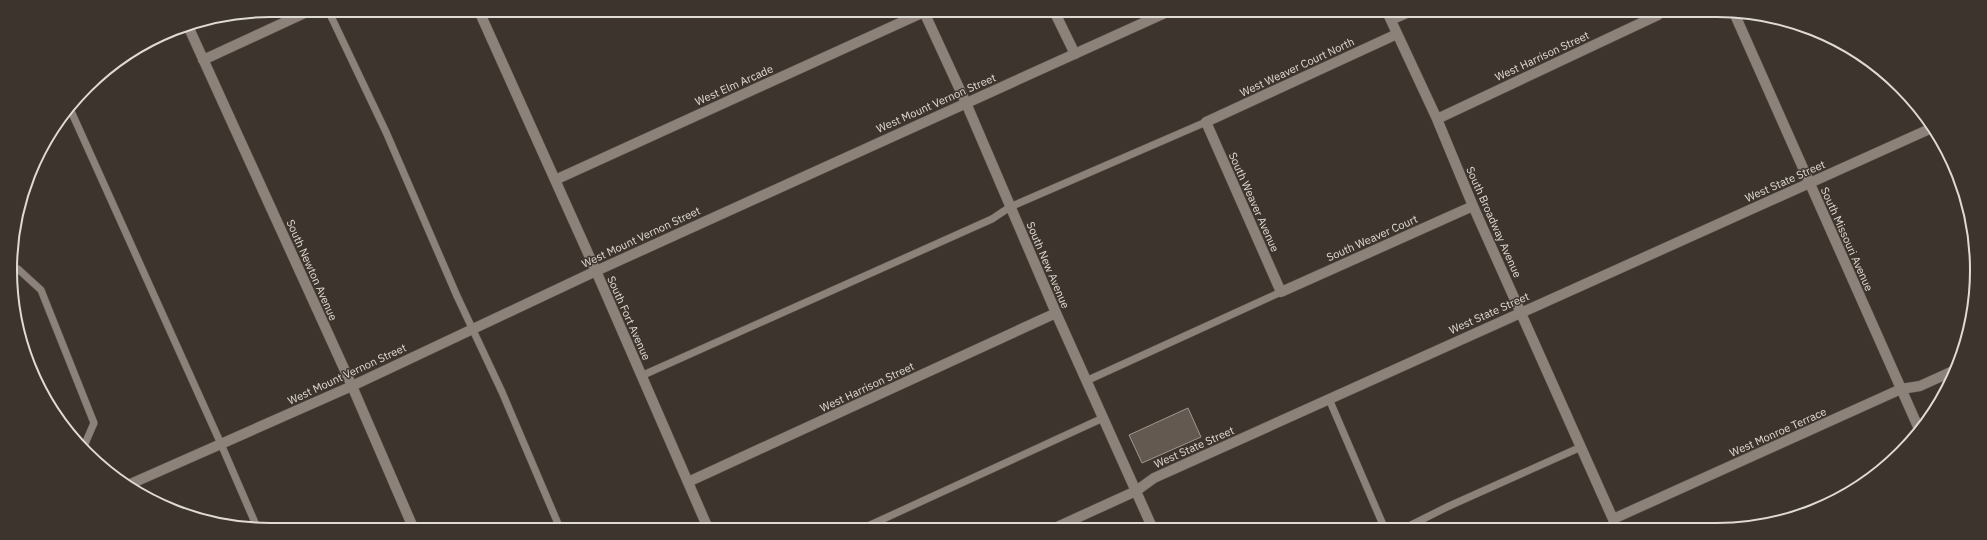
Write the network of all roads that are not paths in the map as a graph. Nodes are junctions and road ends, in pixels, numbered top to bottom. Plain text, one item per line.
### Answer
1 (297, 17) edge
2 (331, 17) edge
3 (482, 17) edge
4 (913, 17) edge
5 (926, 17) edge
6 (1057, 17) edge
7 (1156, 17) edge
8 (1654, 17) edge
9 (1390, 18) edge
10 (1736, 18) edge
11 (190, 30) edge
12 (1397, 34) junction
13 (1074, 54) junction
14 (203, 60) junction
15 (966, 103) junction
16 (71, 113) edge
17 (1437, 118) junction
18 (1206, 122) junction
19 (1928, 130) edge
20 (554, 180) junction
21 (1810, 183) junction
22 (1473, 206) junction
23 (1010, 207) junction
24 (17, 269) edge
25 (596, 271) junction
26 (1281, 292) junction
27 (1521, 312) junction
28 (1056, 313) junction
29 (472, 329) junction
30 (1948, 373) edge
31 (641, 376) junction
32 (1086, 381) junction
33 (352, 386) junction
34 (1901, 389) junction
35 (1329, 399) junction
36 (1103, 418) junction
37 (1917, 425) edge
38 (85, 443) edge
39 (221, 444) junction
40 (1581, 447) junction
41 (688, 482) junction
42 (133, 483) edge
43 (1136, 491) junction
44 (255, 522) edge
45 (411, 523) edge
46 (558, 523) edge
47 (706, 523) edge
48 (875, 523) edge
49 (1066, 523) edge
50 (1150, 523) edge
51 (1382, 523) edge
52 (1415, 523) edge
53 (1615, 523) edge

1 - 14 street
2 - 29 lane
3 - 20 street, South Fort Avenue
4 - 20 street, West Elm Arcade
5 - 15 street, South New Avenue
6 - 13 street
7 - 13 street, West Mount Vernon Street
8 - 17 street, West Harrison Street
9 - 12 street, South Broadway Avenue
10 - 21 street, South Missouri Avenue
11 - 14 street, South Newton Avenue
12 - 17 street, South Broadway Avenue
12 - 18 street, West Weaver Court North
13 - 15 street, West Mount Vernon Street
14 - 33 street, South Newton Avenue
15 - 23 street, South New Avenue
15 - 25 street, West Mount Vernon Street
16 - 39 lane
17 - 22 street, South Broadway Avenue
18 - 23 lane
18 - 26 street, South Weaver Avenue
19 - 21 street, West State Street
20 - 25 street, South Fort Avenue
21 - 27 street, West State Street
21 - 34 street, South Missouri Avenue
22 - 26 street, South Weaver Court
22 - 27 street, South Broadway Avenue
23 - 28 street, South New Avenue
23 - 31 lane
24 - 38 lane
25 - 29 street, West Mount Vernon Street
25 - 31 street, South Fort Avenue
26 - 32 lane
27 - 35 street, West State Street
27 - 40 street, South Broadway Avenue
28 - 32 street, South New Avenue
28 - 41 street, West Harrison Street
29 - 33 street, West Mount Vernon Street
29 - 46 lane
30 - 34 street, West Monroe Terrace
31 - 41 street, South Fort Avenue
32 - 36 street, South New Avenue
33 - 39 street, West Mount Vernon Street
33 - 45 street, South Newton Avenue
34 - 37 street, South Missouri Avenue
34 - 53 street, West Monroe Terrace
35 - 43 street, West State Street
35 - 51 lane
36 - 43 street, South New Avenue
36 - 48 lane
39 - 42 street, West Mount Vernon Street
39 - 44 lane
40 - 52 lane
40 - 53 street, South Broadway Avenue
41 - 47 street, South Fort Avenue
43 - 49 street, West State Street
43 - 50 street, South New Avenue

